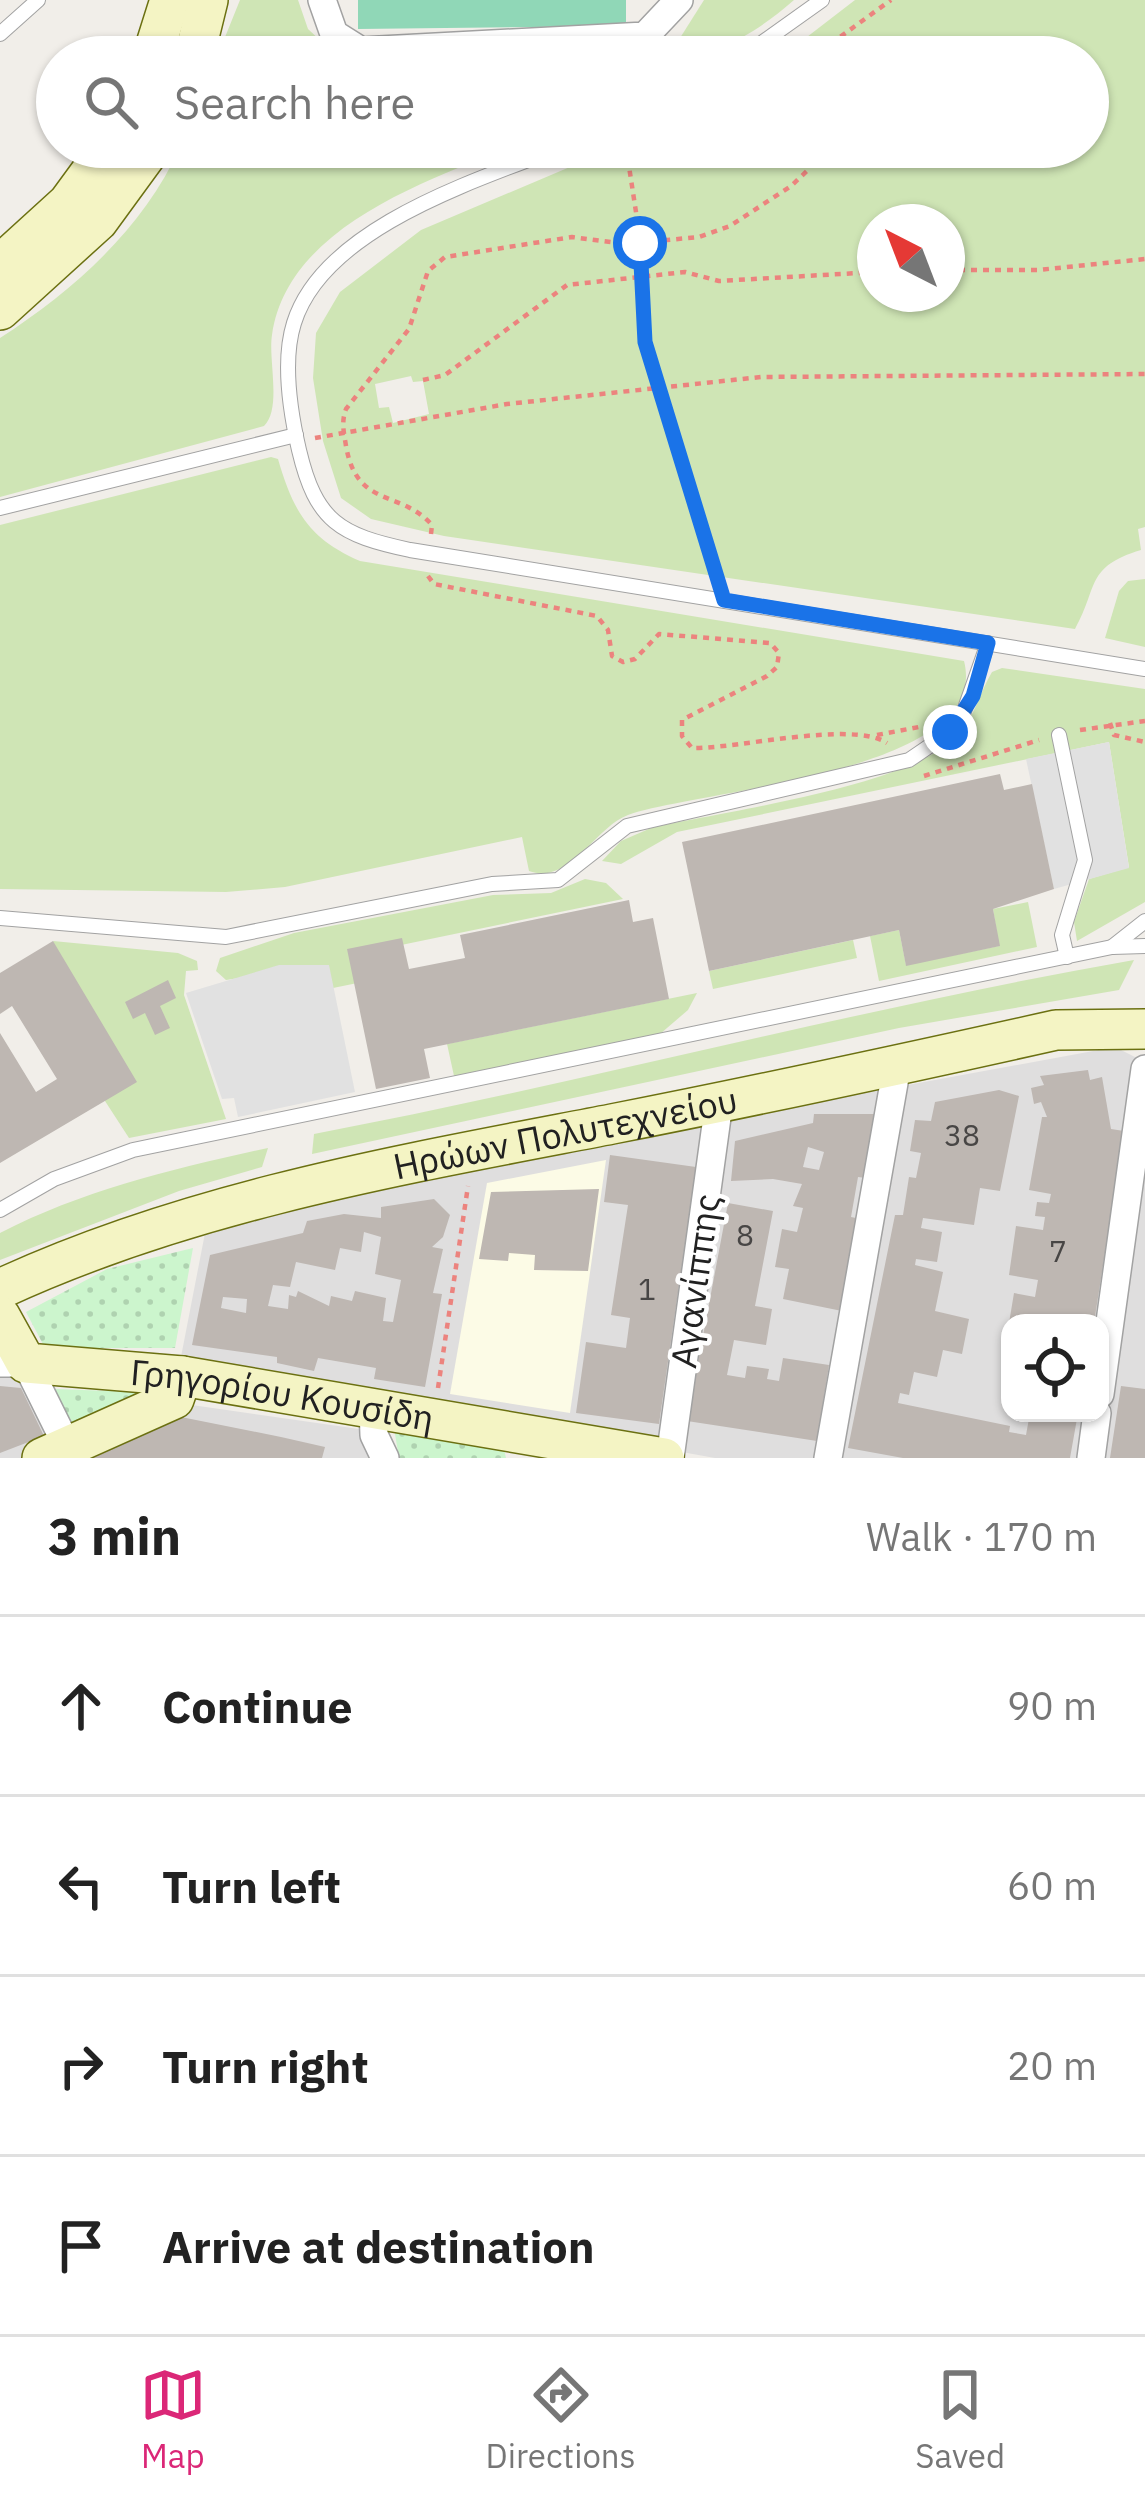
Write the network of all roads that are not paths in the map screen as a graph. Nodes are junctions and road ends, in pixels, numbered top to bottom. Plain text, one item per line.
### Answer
1 (38, 0) edge
2 (170, 0) edge
3 (208, 0) edge
4 (322, 0) edge
5 (679, 0) edge
6 (822, 0) edge
7 (0, 34) edge
8 (159, 36) edge
9 (199, 36) edge
10 (337, 36) edge
11 (645, 36) edge
12 (771, 36) edge
13 (94, 168) edge
14 (136, 168) edge
15 (513, 168) edge
16 (0, 265) edge
17 (0, 310) edge
18 (296, 435) junction
19 (0, 508) edge
20 (988, 643) junction
21 (1145, 669) edge
22 (1059, 735) road end
23 (0, 918) edge
24 (1145, 921) edge
25 (1145, 946) edge
26 (1112, 947) junction
27 (1066, 957) junction
28 (1145, 1029) edge
29 (897, 1066) junction
30 (1145, 1069) edge
31 (719, 1103) junction
32 (0, 1210) edge
33 (0, 1289) edge
34 (0, 1316) edge
35 (1109, 1329) edge
36 (13, 1363) edge
37 (182, 1376) junction
38 (373, 1409) junction
39 (1096, 1422) edge
40 (546, 1449) edge
41 (61, 1454) edge
42 (385, 1458) edge
43 (667, 1458) edge
44 (828, 1458) edge
45 (1090, 1458) edge

1 - 7 lane
2 - 8 street
3 - 9 street
4 - 10 street
5 - 11 street
6 - 12 lane
13 - 16 street
14 - 17 street
15 - 18 lane
18 - 19 lane
18 - 20 lane
20 - 21 lane
20 - 23 lane
22 - 27 lane
24 - 26 lane
25 - 26 lane
26 - 27 lane
27 - 32 lane
28 - 29 street, Ηρώων Πολυτεχνείου
29 - 31 street, Ηρώων Πολυτεχνείου
29 - 44 street
30 - 35 street
31 - 33 street, Ηρώων Πολυτεχνείου
31 - 43 street, Αγανίππης
34 - 36 street
36 - 37 street, Γρηγορίου Κουσίδη
36 - 41 street
37 - 38 street, Γρηγορίου Κουσίδη
37 - 41 street
38 - 40 street, Γρηγορίου Κουσίδη
38 - 42 street
39 - 45 street
40 - 43 street, Γρηγορίου Κουσίδη

